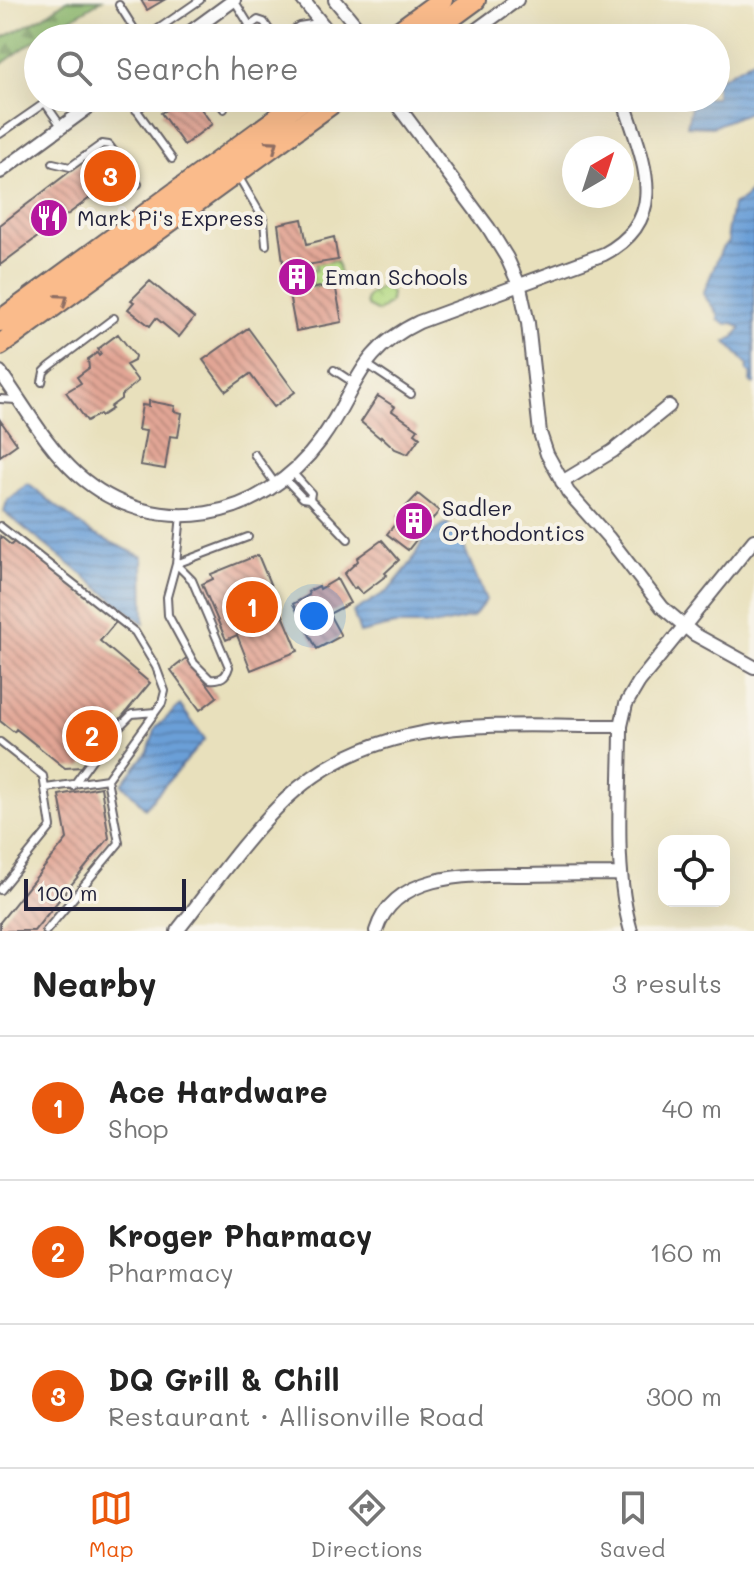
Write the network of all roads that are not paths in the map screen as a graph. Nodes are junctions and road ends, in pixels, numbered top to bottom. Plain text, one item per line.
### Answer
1 (200, 0) edge
2 (234, 0) edge
3 (303, 0) edge
4 (335, 0) edge
5 (442, 0) edge
6 (475, 0) edge
7 (517, 0) edge
8 (119, 5) dead end
9 (173, 19) junction
10 (133, 24) edge
11 (165, 24) edge
12 (176, 24) edge
13 (201, 24) edge
14 (249, 24) edge
15 (303, 24) edge
16 (322, 24) joint
17 (355, 24) edge
18 (409, 24) edge
19 (442, 24) edge
20 (484, 24) edge
21 (32, 112) edge
22 (51, 112) edge
23 (82, 112) edge
24 (137, 112) edge
25 (286, 112) edge
26 (320, 112) edge
27 (402, 112) edge
28 (627, 112) edge
29 (62, 127) junction
30 (0, 134) edge
31 (172, 159) dead end
32 (53, 163) dead end
33 (0, 172) edge
34 (240, 179) dead end
35 (138, 184) dead end
36 (266, 245) dead end
37 (520, 287) junction
38 (114, 318) dead end
39 (0, 321) edge
40 (0, 345) edge
41 (365, 363) junction
42 (334, 370) dead end
43 (0, 372) edge
44 (42, 382) dead end
45 (354, 383) junction
46 (411, 394) dead end
47 (0, 399) edge
48 (21, 401) junction
49 (669, 406) dead end
50 (254, 454) dead end
51 (284, 479) junction
52 (562, 482) junction
53 (181, 515) junction
54 (0, 526) edge
55 (248, 537) dead end
56 (348, 539) dead end
57 (754, 540) edge
58 (176, 564) junction
59 (684, 627) junction
60 (754, 667) edge
61 (155, 712) junction
62 (621, 726) junction
63 (109, 737) dead end
64 (0, 742) edge
65 (101, 747) dead end
66 (107, 779) junction
67 (73, 786) junction
68 (46, 788) junction
69 (621, 874) junction
70 (0, 890) edge
71 (46, 931) edge
72 (177, 931) edge
73 (376, 931) edge
74 (631, 931) edge

1 - 9 lane
2 - 13 street
2 - 14 lane
3 - 16 street
4 - 17 street
5 - 18 main road
6 - 19 main road
7 - 20 street
8 - 10 lane
9 - 11 lane
9 - 12 lane
15 - 16 lane
21 - 30 lane
22 - 29 lane
23 - 29 street
24 - 31 lane
25 - 39 main road
40 -> 26 main road
27 - 37 street
28 - 37 street
29 - 33 street
32 - 35 lane
34 - 36 lane
37 - 41 street
37 - 52 street
38 - 44 lane
41 - 45 street
41 - 46 lane
42 - 45 lane
43 - 48 street
45 - 51 street
47 - 48 lane
48 - 53 street
49 - 52 street
50 - 51 lane
51 - 53 street
51 - 56 lane
52 - 59 street
53 - 58 lane
54 - 61 lane
55 - 58 lane
57 - 59 street
58 - 58 lane
59 - 60 street
59 - 62 street
61 - 63 lane
61 - 66 lane
62 - 69 street
62 - 72 street
64 - 68 lane
65 - 67 lane
66 - 67 lane
66 - 71 lane
67 - 68 lane
68 - 70 lane
69 - 73 street
69 - 74 street

